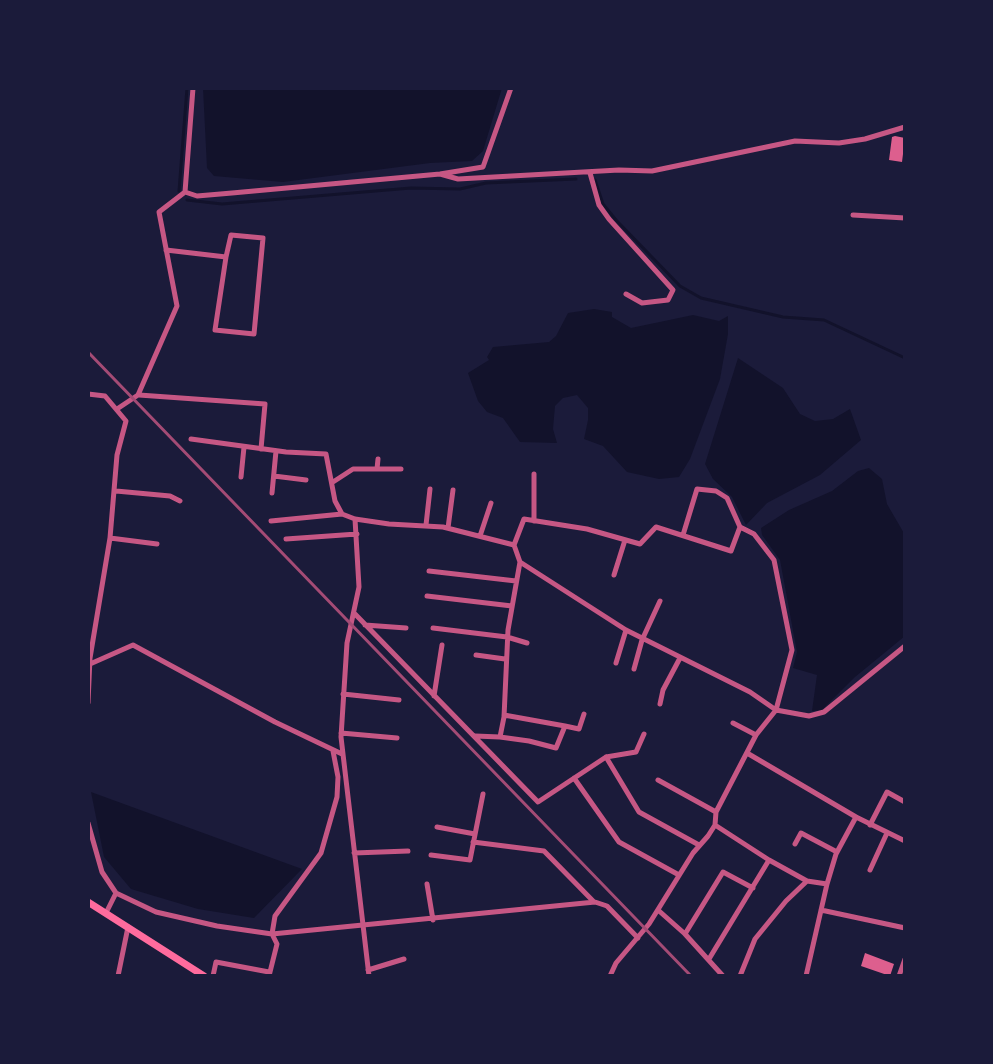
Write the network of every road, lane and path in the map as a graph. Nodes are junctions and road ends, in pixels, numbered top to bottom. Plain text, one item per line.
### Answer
1 (193, 88) edge
2 (511, 88) edge
3 (905, 127) edge
4 (590, 173) junction
5 (440, 174) junction
6 (185, 192) junction
7 (853, 215) dead end
8 (905, 218) edge
9 (166, 250) junction
10 (226, 257) junction
11 (626, 294) dead end
12 (88, 394) edge
13 (138, 395) junction
14 (117, 409) junction
15 (191, 439) dead end
16 (244, 447) junction
17 (261, 449) junction
18 (276, 451) junction
19 (378, 459) dead end
20 (377, 469) junction
21 (401, 469) dead end
22 (534, 474) dead end
23 (274, 476) junction
24 (241, 477) dead end
25 (306, 480) dead end
26 (333, 482) junction
27 (430, 489) dead end
28 (453, 490) dead end
29 (116, 491) junction
30 (272, 493) dead end
31 (180, 501) dead end
32 (491, 503) dead end
33 (342, 514) junction
34 (355, 519) junction
35 (271, 521) dead end
36 (534, 521) junction
37 (426, 525) junction
38 (740, 527) junction
39 (448, 528) junction
40 (357, 534) junction
41 (683, 535) junction
42 (480, 536) junction
43 (110, 538) junction
44 (286, 539) dead end
45 (625, 540) junction
46 (157, 544) dead end
47 (514, 545) junction
48 (520, 562) junction
49 (429, 571) dead end
50 (614, 575) dead end
51 (516, 581) junction
52 (427, 596) dead end
53 (660, 601) dead end
54 (512, 606) junction
55 (355, 614) junction
56 (364, 625) junction
57 (406, 628) dead end
58 (433, 628) dead end
59 (626, 630) junction
60 (507, 637) junction
61 (642, 640) junction
62 (527, 643) dead end
63 (442, 645) dead end
64 (905, 646) edge
65 (88, 651) edge
66 (476, 655) dead end
67 (680, 658) junction
68 (505, 659) junction
69 (90, 662) edge
70 (616, 663) dead end
71 (634, 669) dead end
72 (343, 694) junction
73 (434, 696) junction
74 (399, 700) dead end
75 (88, 703) edge
76 (660, 704) dead end
77 (776, 710) junction
78 (584, 714) dead end
79 (504, 715) junction
80 (733, 723) dead end
81 (565, 726) junction
82 (341, 733) junction
83 (644, 734) dead end
84 (756, 735) junction
85 (473, 736) junction
86 (500, 737) junction
87 (397, 738) dead end
88 (333, 751) junction
89 (747, 753) junction
90 (342, 754) junction
91 (606, 757) junction
92 (574, 778) junction
93 (658, 780) dead end
94 (483, 794) dead end
95 (905, 802) edge
96 (716, 812) junction
97 (856, 817) junction
98 (88, 823) edge
99 (715, 825) junction
100 (870, 825) junction
101 (437, 827) dead end
102 (887, 833) junction
103 (475, 834) junction
104 (905, 841) edge
105 (473, 842) junction
106 (795, 844) dead end
107 (699, 845) junction
108 (408, 851) dead end
109 (837, 852) junction
110 (354, 853) junction
111 (431, 855) dead end
112 (769, 860) junction
113 (870, 870) dead end
114 (679, 875) junction
115 (807, 881) junction
116 (427, 884) dead end
117 (827, 884) junction
118 (753, 888) junction
119 (116, 893) junction
120 (88, 902) edge
121 (595, 902) junction
122 (658, 910) junction
123 (821, 910) junction
124 (106, 913) junction
125 (433, 920) junction
126 (363, 924) junction
127 (128, 927) junction
128 (905, 928) edge
129 (272, 934) junction
130 (685, 934) junction
131 (638, 938) junction
132 (404, 959) dead end
133 (709, 959) junction
134 (905, 959) edge
135 (368, 973) edge
136 (269, 974) edge
137 (118, 976) edge
138 (204, 976) edge
139 (213, 976) edge
140 (610, 976) edge
141 (723, 976) edge
142 (740, 976) edge
143 (806, 976) edge
144 (899, 976) edge

1 - 6 street
2 - 5 street
3 - 4 street
4 - 5 street
4 - 11 street
5 - 6 street
6 - 9 street
7 - 8 street
9 - 10 street
9 - 13 street
10 - 10 street
12 - 14 street
13 - 14 street
13 - 17 street
14 - 29 street
15 - 16 street
16 - 17 street
16 - 24 street
17 - 18 street
18 - 23 street
18 - 26 street
19 - 20 street
20 - 21 street
20 - 26 street
22 - 36 street
23 - 25 street
23 - 30 street
26 - 33 street
27 - 37 street
28 - 39 street
29 - 31 street
29 - 43 street
32 - 42 street
33 - 34 street
33 - 35 street
34 - 37 street
34 - 40 street
36 - 45 street
36 - 47 street
37 - 39 street
38 - 41 street
38 - 41 street
38 - 77 street
39 - 42 street
40 - 44 street
40 - 55 street
41 - 45 street
42 - 47 street
43 - 46 street
43 - 69 street
45 - 50 street
47 - 48 street
48 - 51 street
48 - 59 street
49 - 51 street
51 - 54 street
52 - 54 street
53 - 61 street
54 - 60 street
55 - 56 street
55 - 72 street
56 - 57 street
56 - 73 street
58 - 60 street
59 - 61 street
59 - 70 street
60 - 62 street
60 - 68 street
61 - 67 street
61 - 71 street
63 - 73 street
64 - 77 street
65 - 69 street
66 - 68 street
67 - 76 street
67 - 77 street
68 - 79 street
69 - 75 street
69 - 88 street
72 - 74 street
72 - 82 street
73 - 85 street
77 - 84 street
78 - 81 street
79 - 81 street
79 - 86 street
80 - 84 street
81 - 86 street
82 - 87 street
82 - 90 street
83 - 91 street
84 - 89 street
85 - 86 street
85 - 92 street
88 - 90 street
88 - 129 street
89 - 96 street
89 - 97 street
90 - 110 street
91 - 92 street
91 - 107 street
92 - 114 street
93 - 96 street
94 - 103 street
95 - 100 street
96 - 99 street
97 - 100 street
97 - 109 street
98 - 119 street
99 - 107 street
99 - 112 street
100 - 102 street
101 - 103 street
102 - 104 street
102 - 113 street
103 - 105 street
105 - 111 street
105 - 121 street
106 - 109 street
107 - 114 street
108 - 110 street
109 - 117 street
110 - 126 street
112 - 115 street
112 - 118 street
114 - 122 street
115 - 117 street
115 - 142 street
116 - 125 street
117 - 123 street
118 - 130 street
118 - 133 street
119 - 124 street
119 - 129 street
120 - 124 main road
121 - 125 street
121 - 131 street
122 - 130 street
122 - 131 street
123 - 128 street
123 - 143 street
124 - 127 main road
125 - 126 street
126 - 129 street
126 - 135 street
127 - 137 street
127 - 138 main road
129 - 136 street
130 - 133 street
131 - 140 street
132 - 135 street
133 - 141 street
134 - 144 street
136 - 139 street

